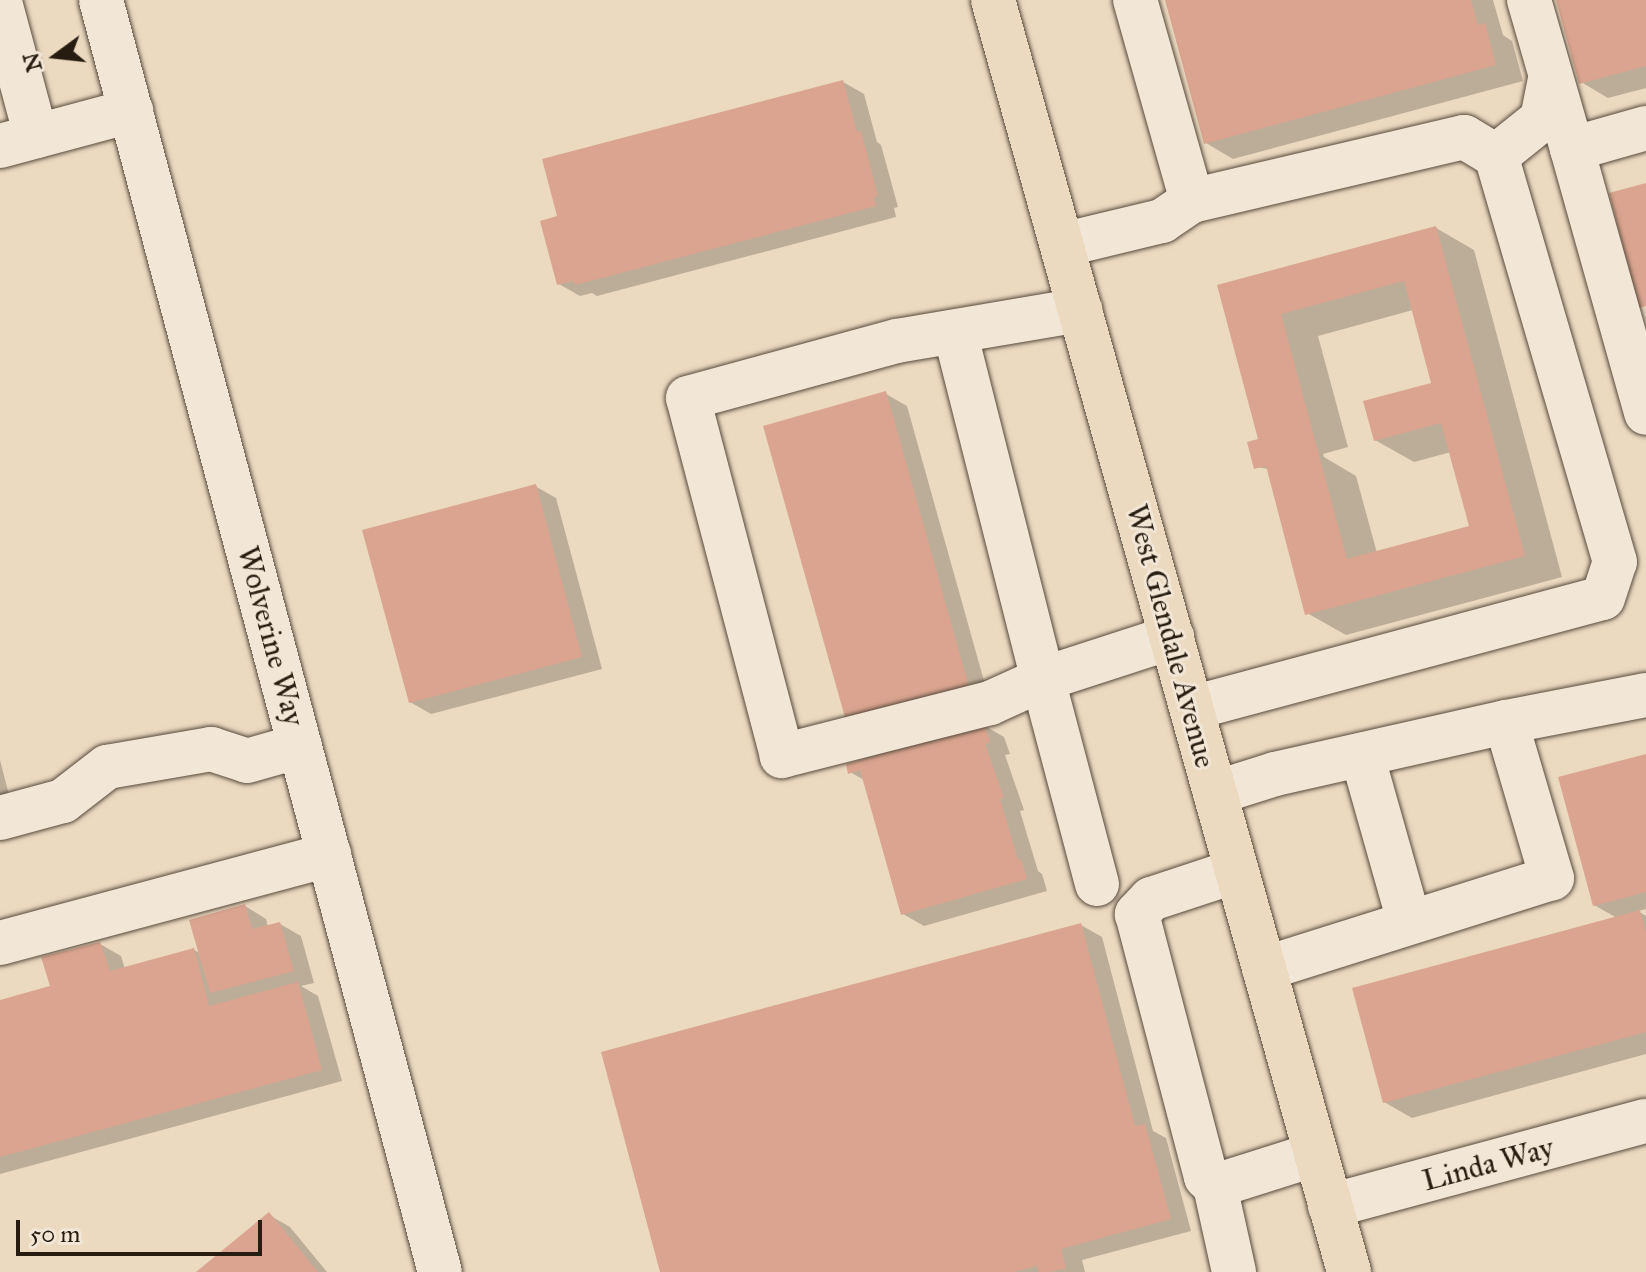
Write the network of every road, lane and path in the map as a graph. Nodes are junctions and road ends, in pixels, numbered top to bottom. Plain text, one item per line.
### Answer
1 (101, 0) edge
2 (993, 0) edge
3 (1135, 0) edge
4 (1529, 0) edge
5 (0, 2) edge
6 (1550, 79) junction
7 (131, 111) junction
8 (1646, 128) edge
9 (18, 141) edge
10 (1572, 149) junction
11 (1496, 156) junction
12 (1192, 201) junction
13 (1062, 245) junction
14 (1080, 310) junction
15 (955, 332) junction
16 (1640, 369) edge
17 (1646, 413) edge
18 (1172, 637) junction
19 (1043, 679) junction
20 (1646, 695) edge
21 (1192, 708) junction
22 (1506, 722) junction
23 (300, 746) junction
24 (1362, 755) junction
25 (1215, 793) junction
26 (0, 818) edge
27 (329, 855) junction
28 (1236, 871) junction
29 (1097, 884) dead end
30 (1409, 921) junction
31 (0, 943) edge
32 (1264, 969) junction
33 (1646, 1121) edge
34 (1316, 1154) junction
35 (1215, 1186) junction
36 (1330, 1206) junction
37 (440, 1272) edge
38 (1234, 1272) edge
39 (1349, 1272) edge

1 - 7 street, Wolverine Way
2 - 13 main road, West Glendale Avenue
3 - 12 street
4 - 6 street
5 - 9 street
6 - 10 street
6 - 11 street
7 - 9 street
7 - 23 street, Wolverine Way
8 - 10 street
10 - 16 street
11 - 12 street
11 - 21 street
12 - 13 street
13 - 14 main road, West Glendale Avenue
14 - 15 street
14 - 18 main road, West Glendale Avenue
15 - 19 street
15 - 19 street
16 - 17 street
18 - 19 street
18 - 21 main road, West Glendale Avenue
19 - 29 street
20 - 22 street
21 - 25 main road, West Glendale Avenue
22 - 24 street
22 - 30 street
23 - 26 street
23 - 27 street, Wolverine Way
24 - 25 street
24 - 30 street
25 - 28 main road, West Glendale Avenue
27 - 31 street
27 - 37 street, Wolverine Way
28 - 32 main road, West Glendale Avenue
28 - 35 street
30 - 32 street
32 - 34 main road, West Glendale Avenue
33 - 36 street, Linda Way
34 - 35 street
34 - 36 main road, West Glendale Avenue
35 - 38 street
36 - 39 main road, West Glendale Avenue

